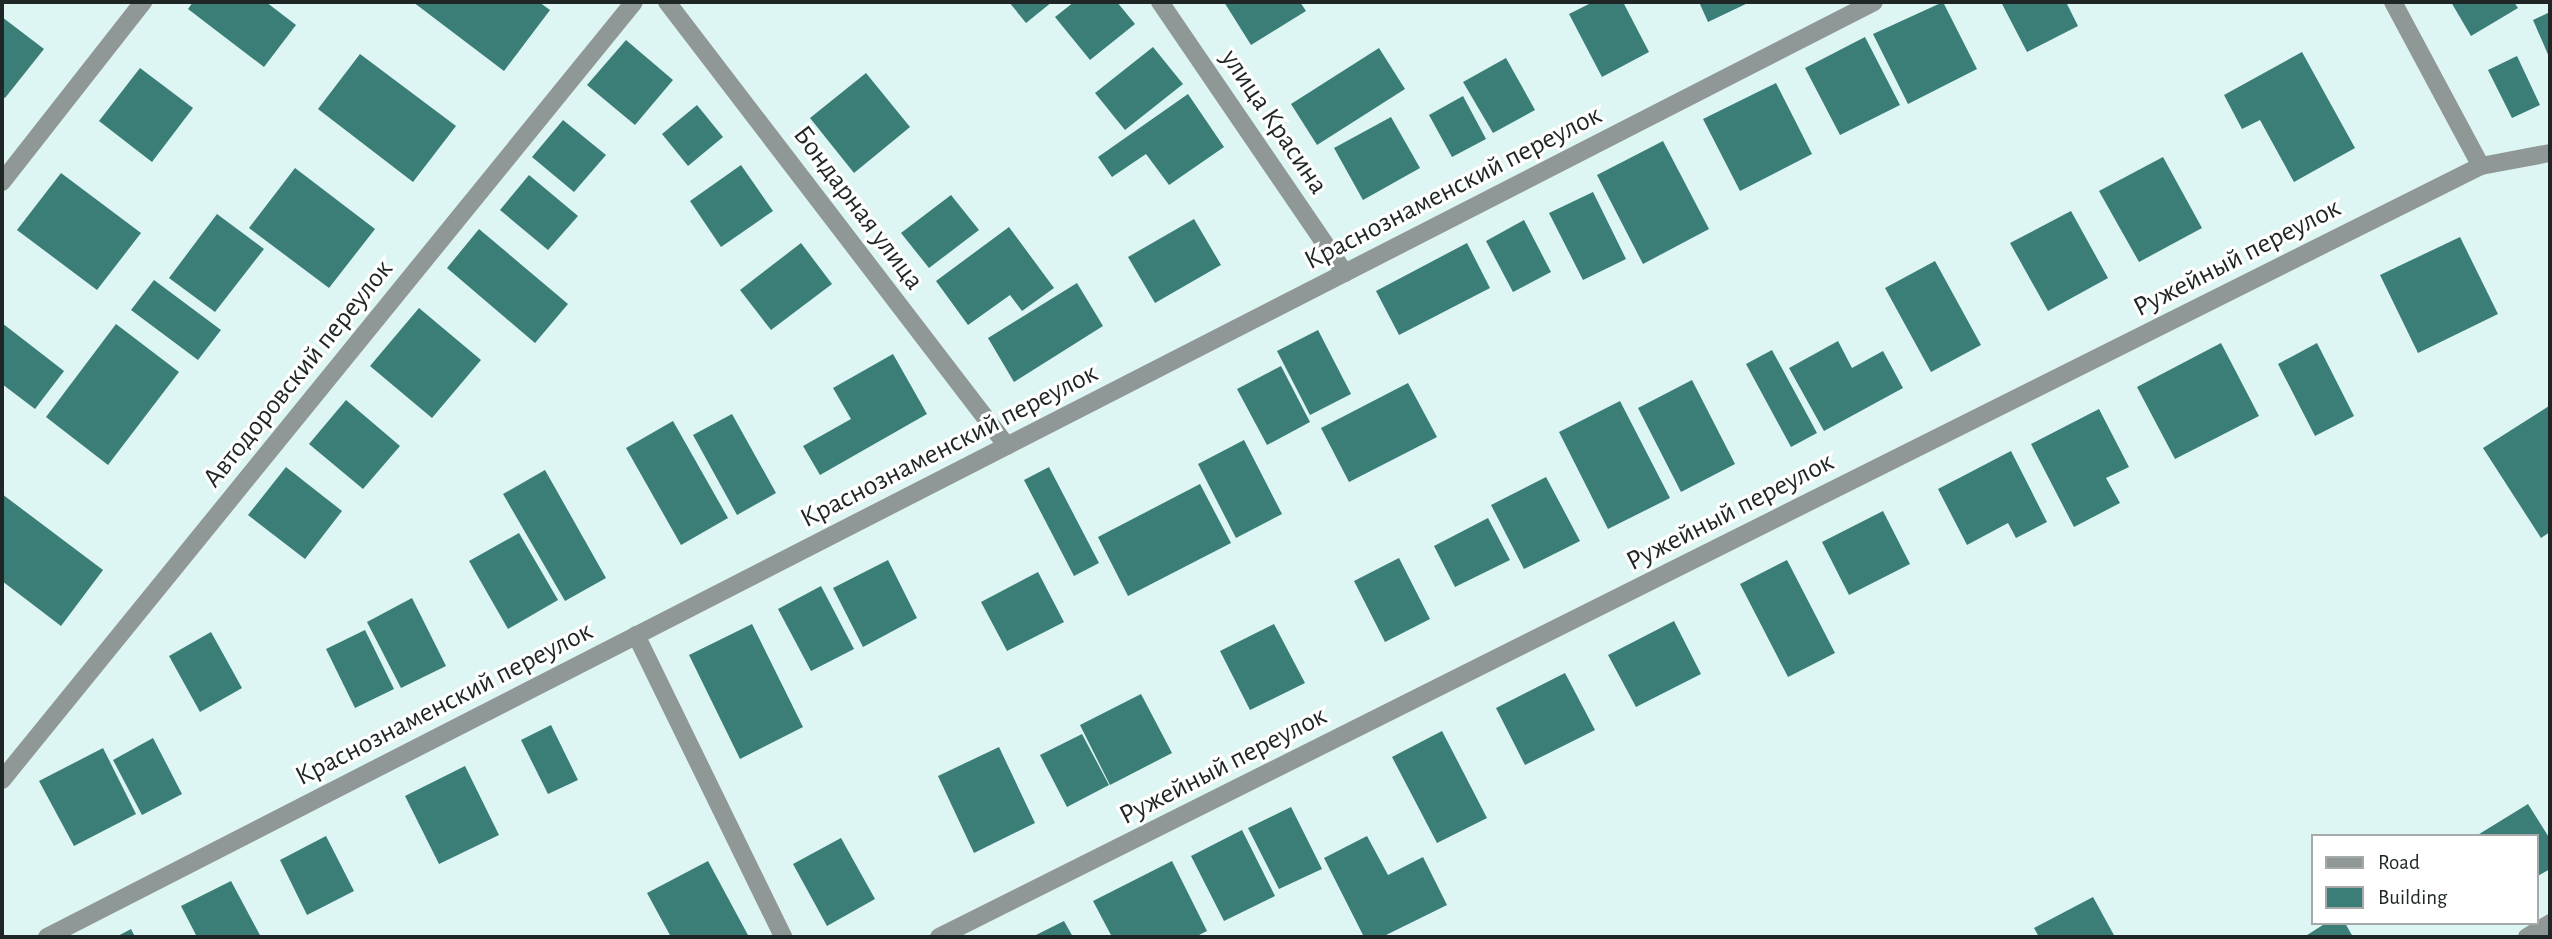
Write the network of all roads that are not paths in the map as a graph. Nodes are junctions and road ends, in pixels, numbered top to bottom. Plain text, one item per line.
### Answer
1 (143, 2) edge
2 (634, 2) edge
3 (667, 2) edge
4 (1160, 2) edge
5 (1874, 2) edge
6 (2393, 2) edge
7 (2550, 153) edge
8 (2481, 166) junction
9 (2, 181) edge
10 (1345, 273) junction
11 (1007, 446) junction
12 (636, 635) junction
13 (2, 780) edge
14 (2550, 923) edge
15 (47, 937) edge
16 (783, 937) edge
17 (939, 937) edge
18 (2527, 937) edge

1 - 9 street
2 - 13 street, Автодоровский переулок
3 - 11 street, Бондарная улица
4 - 10 street, улица Красина
5 - 10 street, Краснознаменский переулок
6 - 8 street
7 - 8 street, Ружейный переулок
8 - 17 street, Ружейный переулок
10 - 11 street, Краснознаменский переулок
11 - 12 street, Краснознаменский переулок
12 - 15 street, Краснознаменский переулок
12 - 16 street
14 - 18 street

